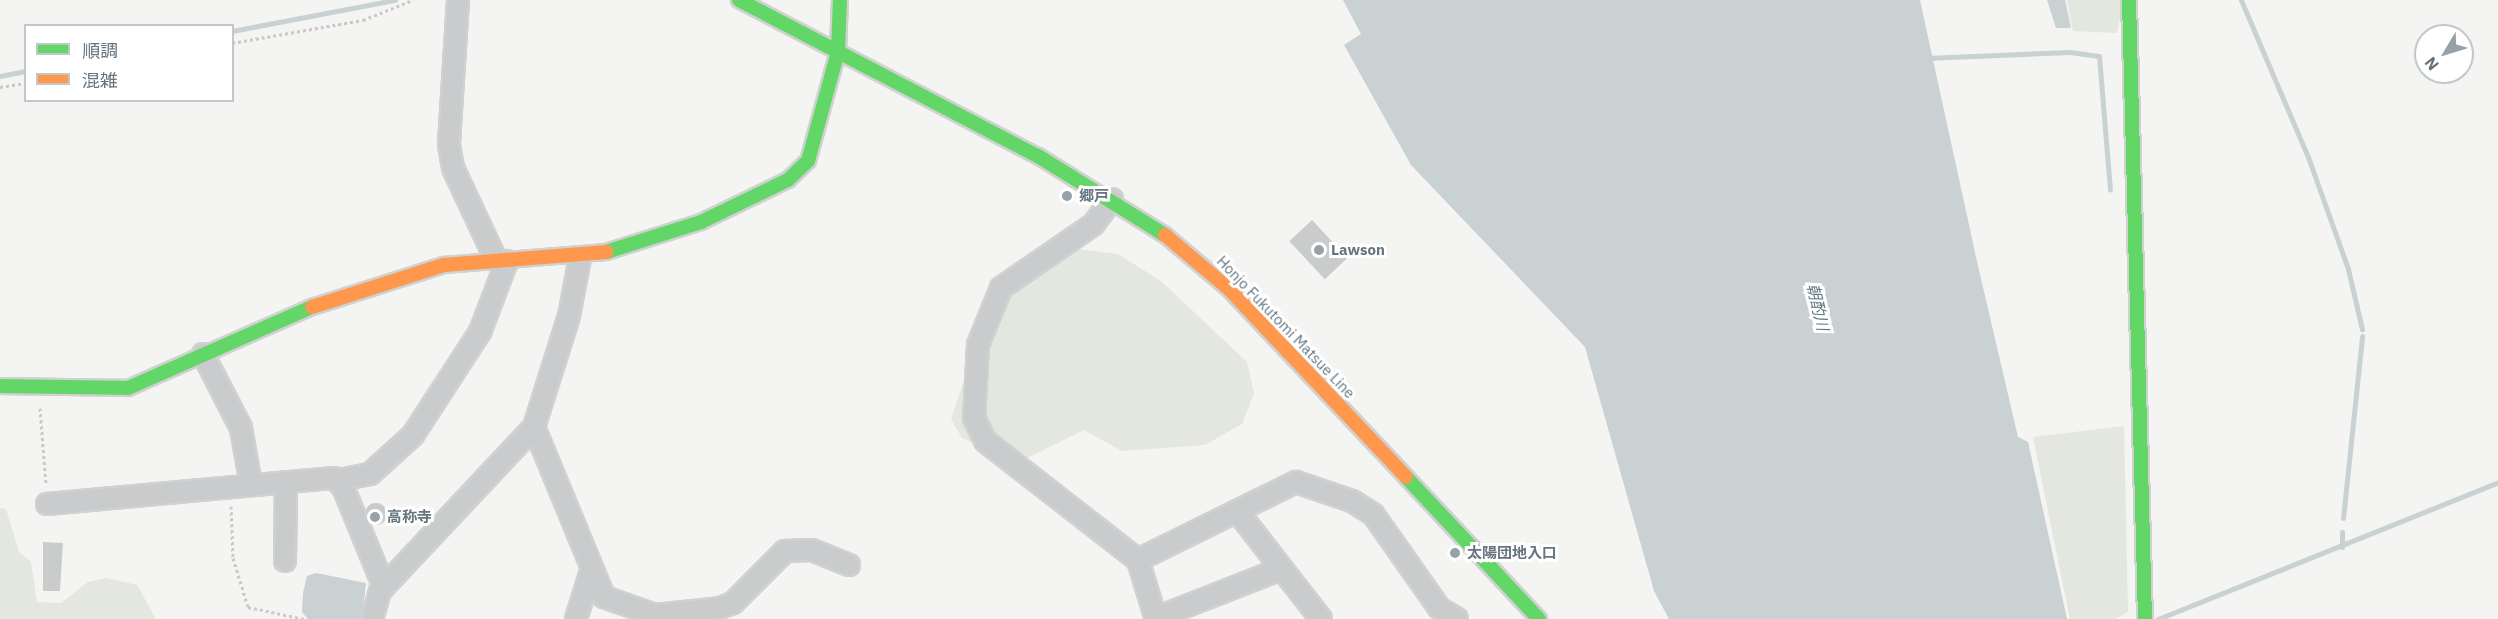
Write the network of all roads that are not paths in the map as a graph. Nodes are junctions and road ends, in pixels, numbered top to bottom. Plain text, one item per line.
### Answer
1 (458, 0) edge
2 (739, 0) edge
3 (840, 0) edge
4 (2129, 0) edge
5 (838, 51) junction
6 (1112, 199) junction
7 (579, 258) junction
8 (502, 260) junction
9 (202, 354) junction
10 (0, 386) edge
11 (534, 427) junction
12 (339, 480) junction
13 (286, 482) junction
14 (251, 485) junction
15 (47, 504) road end
16 (1237, 511) junction
17 (1138, 560) junction
18 (285, 561) dead end
19 (849, 565) dead end
20 (1281, 569) junction
21 (590, 574) junction
22 (384, 587) junction
23 (1156, 618) edge
24 (372, 619) edge
25 (576, 619) edge
26 (1321, 619) edge
27 (1457, 619) edge
28 (1539, 619) edge
29 (2145, 619) edge

1 - 8 street
2 - 5 street, Honjo Fukutomi Matsue Line
3 - 5 street
4 - 29 street
5 - 6 street, Honjo Fukutomi Matsue Line
5 - 7 street
6 - 17 street
6 - 28 street, Honjo Fukutomi Matsue Line
7 - 8 street
7 - 11 street
8 - 9 street
8 - 12 street
9 - 10 street
9 - 14 street
11 - 21 street
11 - 22 street
12 - 13 street
12 - 22 street
13 - 14 street
13 - 18 street
14 - 15 street
16 - 17 street
16 - 20 street
16 - 27 street
17 - 23 street
19 - 21 street
20 - 23 street
20 - 26 street
21 - 25 street
22 - 24 street

